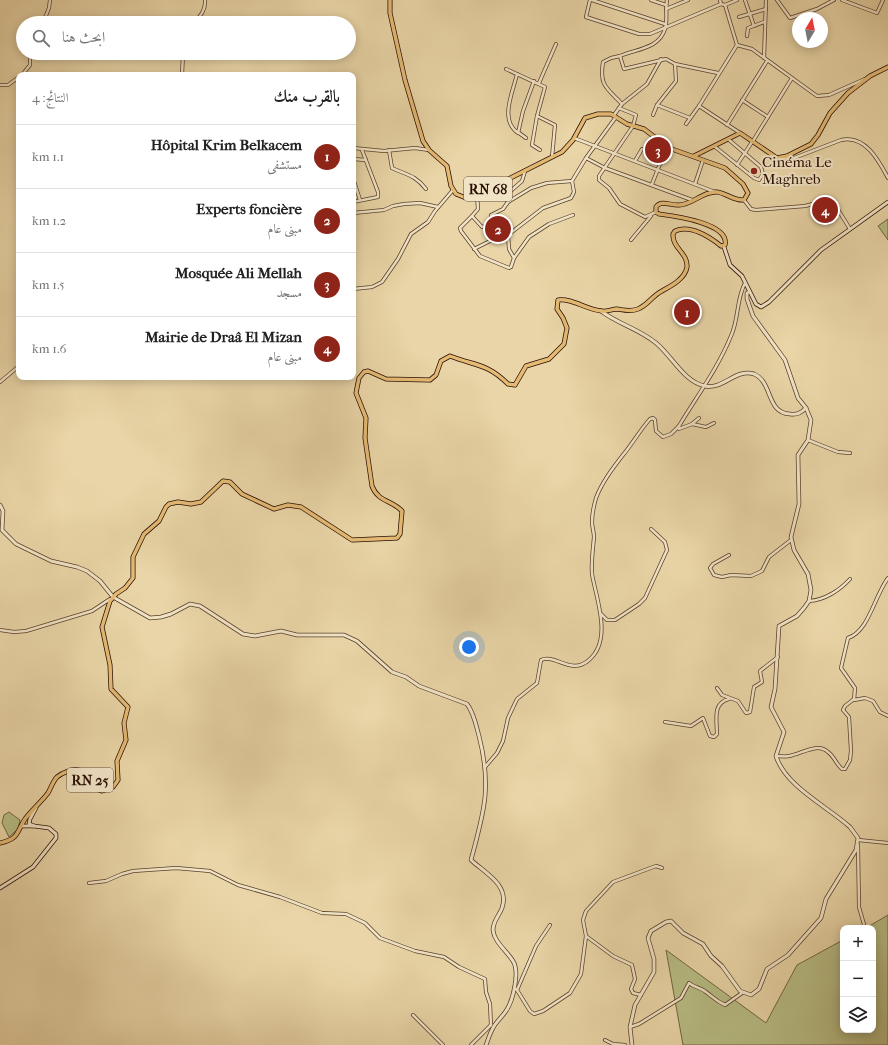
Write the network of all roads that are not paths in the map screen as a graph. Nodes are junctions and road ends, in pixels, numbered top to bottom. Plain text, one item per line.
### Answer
1 (50, 0) edge
2 (205, 0) edge
3 (390, 0) edge
4 (591, 0) edge
5 (651, 0) edge
6 (667, 0) edge
7 (688, 0) edge
8 (720, 0) edge
9 (737, 0) edge
10 (745, 0) edge
11 (766, 0) edge
12 (777, 0) edge
13 (834, 0) edge
14 (842, 0) edge
15 (883, 0) edge
16 (723, 4) junction
17 (666, 5) junction
18 (766, 8) junction
19 (666, 9) junction
20 (750, 14) junction
21 (45, 16) edge
22 (200, 16) edge
23 (739, 17) dead end
24 (764, 22) junction
25 (665, 24) junction
26 (754, 26) junction
27 (665, 29) junction
28 (747, 36) dead end
29 (556, 44) dead end
30 (737, 45) junction
31 (620, 56) junction
32 (764, 58) junction
33 (662, 59) junction
34 (30, 60) edge
35 (183, 60) edge
36 (767, 61) junction
37 (675, 64) junction
38 (888, 69) edge
39 (506, 70) dead end
40 (24, 72) edge
41 (182, 72) edge
42 (718, 73) junction
43 (517, 74) junction
44 (869, 77) junction
45 (792, 78) junction
46 (16, 79) edge
47 (534, 81) junction
48 (539, 84) junction
49 (0, 85) edge
50 (742, 100) junction
51 (622, 104) junction
52 (658, 105) junction
53 (699, 106) junction
54 (619, 108) junction
55 (653, 115) dead end
56 (537, 116) junction
57 (615, 116) junction
58 (768, 117) junction
59 (690, 118) junction
60 (686, 124) dead end
61 (727, 125) junction
62 (633, 126) junction
63 (519, 133) junction
64 (740, 133) junction
65 (526, 138) dead end
66 (574, 138) junction
67 (728, 139) junction
68 (753, 141) junction
69 (594, 146) junction
70 (667, 146) junction
71 (714, 146) junction
72 (356, 149) edge
73 (642, 149) dead end
74 (362, 150) junction
75 (389, 150) junction
76 (429, 150) junction
77 (540, 150) dead end
78 (614, 154) junction
79 (745, 154) junction
80 (694, 156) junction
81 (552, 157) junction
82 (586, 158) junction
83 (783, 158) junction
84 (356, 159) edge
85 (366, 160) junction
86 (703, 160) junction
87 (635, 161) junction
88 (737, 165) junction
89 (605, 168) junction
90 (658, 170) junction
91 (525, 171) junction
92 (888, 178) edge
93 (572, 182) junction
94 (652, 184) junction
95 (695, 184) junction
96 (356, 187) edge
97 (426, 189) dead end
98 (453, 190) junction
99 (716, 192) junction
100 (477, 195) junction
101 (360, 200) junction
102 (692, 200) junction
103 (744, 200) junction
104 (356, 201) edge
105 (508, 202) junction
106 (888, 202) edge
107 (438, 207) junction
108 (656, 212) junction
109 (356, 213) edge
110 (573, 215) dead end
111 (472, 216) junction
112 (651, 216) junction
113 (850, 229) junction
114 (492, 240) dead end
115 (631, 240) dead end
116 (724, 246) junction
117 (474, 249) junction
118 (514, 258) junction
119 (745, 283) junction
120 (356, 289) edge
121 (749, 292) junction
122 (601, 311) junction
123 (16, 369) edge
124 (0, 382) edge
125 (705, 386) junction
126 (806, 408) junction
127 (699, 418) dead end
128 (692, 424) junction
129 (714, 424) dead end
130 (679, 426) junction
131 (808, 440) junction
132 (850, 452) dead end
133 (0, 504) edge
134 (651, 529) dead end
135 (792, 540) junction
136 (729, 555) dead end
137 (888, 578) edge
138 (850, 579) dead end
139 (113, 597) junction
140 (809, 601) junction
141 (601, 614) junction
142 (0, 630) edge
143 (778, 656) junction
144 (717, 688) dead end
145 (729, 699) junction
146 (854, 700) junction
147 (888, 716) edge
148 (665, 722) dead end
149 (776, 756) junction
150 (485, 767) junction
151 (38, 805) junction
152 (22, 826) junction
153 (34, 826) junction
154 (858, 841) junction
155 (0, 843) edge
156 (888, 843) edge
157 (662, 868) dead end
158 (89, 883) dead end
159 (0, 888) edge
160 (550, 925) dead end
161 (864, 925) edge
162 (586, 936) junction
163 (516, 989) junction
164 (742, 993) junction
165 (641, 995) junction
166 (413, 1015) dead end
167 (496, 1024) junction
168 (491, 1025) junction
169 (630, 1027) junction
170 (605, 1040) dead end
171 (443, 1045) edge
172 (470, 1045) edge
173 (486, 1045) edge
174 (625, 1045) edge
175 (632, 1045) edge

1 - 21 street
2 - 22 street
3 - 76 main road, RN 68
4 - 25 street
4 - 27 street
5 - 17 street
6 - 17 street
7 - 19 street
8 - 16 street
9 - 16 street
10 - 20 street
11 - 18 street
12 - 13 street
14 - 15 street
16 - 27 street
16 - 30 street
17 - 19 street
18 - 20 street
18 - 24 street
19 - 25 street
20 - 23 street
20 - 26 street
24 - 26 street
24 - 32 street
25 - 27 street
26 - 28 street
27 - 31 street
29 - 48 street
30 - 32 street
30 - 42 street
31 - 33 street
31 - 51 street
32 - 36 street
33 - 37 street
33 - 51 street
34 - 40 street
35 - 41 street
36 - 45 street
36 - 50 street
37 - 42 street
37 - 52 street
38 - 44 main road
39 - 43 street
42 - 53 street
43 - 47 street
43 - 63 street
44 - 45 street
44 - 83 main road
45 - 58 street
46 - 49 street
47 - 48 street
47 - 63 street
48 - 56 street
50 - 58 street
50 - 61 street
51 - 54 street
52 - 55 street
52 - 59 street
53 - 59 street
53 - 61 street
54 - 57 street
54 - 62 street
56 - 77 street
56 - 81 street
57 - 62 main road
57 - 66 main road, RN 68
57 - 69 street
58 - 68 street
59 - 60 street
61 - 64 street
62 - 70 main road
62 - 78 street
63 - 65 street
64 - 67 main road
64 - 68 main road
66 - 69 street
66 - 81 main road, RN 68
67 - 71 main road
67 - 79 street
68 - 79 street
68 - 83 main road
69 - 78 street
69 - 82 street
70 - 80 main road
70 - 90 street
71 - 80 main road
71 - 88 street
72 - 74 street
73 - 87 street
74 - 75 street
74 - 85 street
75 - 76 street
75 - 97 street
76 - 98 main road, RN 68
78 - 87 street
78 - 89 street
79 - 88 street
79 - 88 street
80 - 86 main road
81 - 91 main road, RN 68
82 - 89 street
82 - 93 street
83 - 92 street
84 - 85 street
85 - 101 street
86 - 95 street
86 - 103 main road
87 - 90 street
89 - 94 street
89 - 112 street
90 - 94 street
90 - 95 street
91 - 100 main road, RN 68
91 - 105 street
93 - 105 street
93 - 118 street
94 - 102 street
95 - 99 street
96 - 101 street
98 - 100 main road, RN 68
98 - 107 street
99 - 102 main road
99 - 103 main road
100 - 111 street
101 - 104 street
102 - 108 main road
103 - 113 street
105 - 111 street
106 - 113 street
107 - 109 street
107 - 120 street
108 - 112 street
108 - 116 main road
110 - 118 street
111 - 117 street
112 - 115 street
113 - 121 street
114 - 117 street
116 - 119 street
116 - 122 main road
117 - 118 street
119 - 121 street
119 - 125 street
121 - 126 street
122 - 125 street
122 - 139 main road
123 - 124 street
125 - 126 street
125 - 130 street
126 - 131 street
127 - 128 street
128 - 129 street
128 - 130 street
130 - 141 street
131 - 132 street
131 - 135 street
133 - 139 street
134 - 141 street
135 - 136 street
135 - 140 street
137 - 146 street
138 - 140 street
139 - 142 street
139 - 150 street
139 - 151 main road, RN 25
140 - 143 street
141 - 150 street
143 - 145 street
143 - 149 street
144 - 145 street
145 - 148 street
146 - 147 street
146 - 149 street
149 - 154 street
150 - 163 street
151 - 152 main road, RN 25
151 - 153 street
152 - 153 street
152 - 155 main road, RN 25
153 - 159 street
154 - 156 street
154 - 161 street
154 - 164 street
157 - 162 street
158 - 168 street
160 - 163 street
162 - 163 street
162 - 165 street
163 - 167 street
164 - 165 street
164 - 169 street
165 - 169 street
166 - 171 street
167 - 168 street
167 - 173 street
168 - 172 street
169 - 175 street
170 - 174 street

